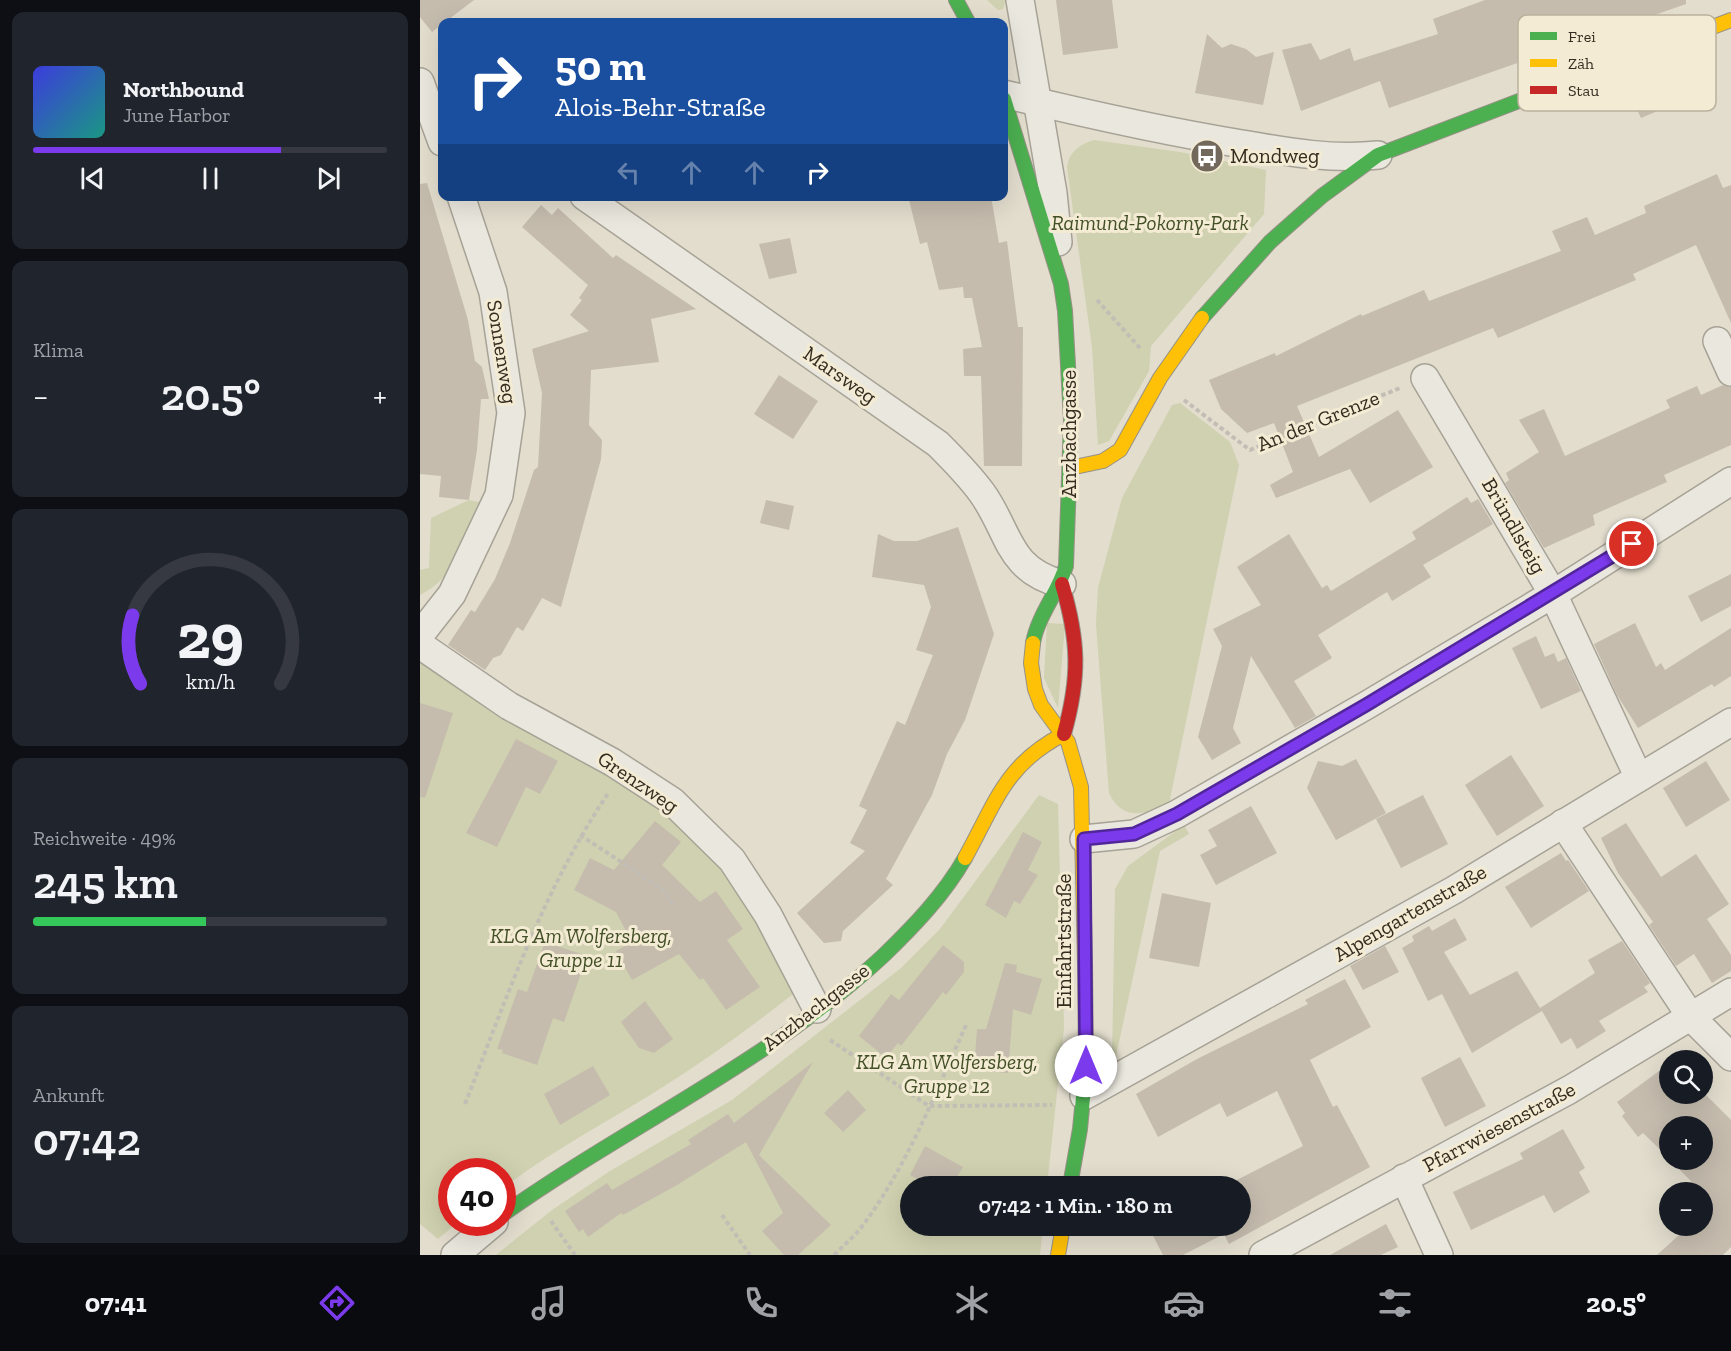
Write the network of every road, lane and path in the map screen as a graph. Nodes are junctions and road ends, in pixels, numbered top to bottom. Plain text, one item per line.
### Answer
1 (956, 0) edge
2 (1020, 0) edge
3 (966, 18) edge
4 (1731, 20) edge
5 (1716, 26) edge
6 (420, 73) edge
7 (420, 82) edge
8 (438, 90) edge
9 (1008, 95) edge
10 (1518, 101) edge
11 (1039, 102) junction
12 (1008, 113) edge
13 (438, 131) edge
14 (1378, 155) junction
15 (463, 201) edge
16 (591, 201) edge
17 (1061, 284) junction
18 (1093, 296) dead end
19 (1717, 341) dead end
20 (1731, 372) edge
21 (1425, 378) joint
22 (1159, 381) junction
23 (1070, 468) junction
24 (1731, 481) edge
25 (1062, 584) junction
26 (1553, 594) junction
27 (420, 634) edge
28 (420, 645) edge
29 (1731, 722) edge
30 (1064, 734) junction
31 (625, 770) junction
32 (1638, 777) junction
33 (1563, 823) junction
34 (580, 835) junction
35 (1084, 839) junction
36 (674, 906) dead end
37 (1731, 992) edge
38 (813, 1012) junction
39 (1691, 1017) junction
40 (967, 1023) dead end
41 (1731, 1057) edge
42 (1084, 1096) junction
43 (465, 1104) dead end
44 (929, 1106) junction
45 (1072, 1176) edge
46 (1404, 1178) junction
47 (531, 1194) junction
48 (516, 1205) edge
49 (722, 1215) dead end
50 (477, 1236) edge
51 (1061, 1236) edge
52 (455, 1255) edge
53 (574, 1255) edge
54 (750, 1255) edge
55 (834, 1255) edge
56 (1058, 1255) edge
57 (1263, 1255) edge
58 (1439, 1255) edge

1 - 3 street
2 - 11 street
4 - 5 street
6 - 8 street
7 - 13 street
9 - 11 street
10 - 14 street
11 - 14 street
11 - 17 street, Anzbachgasse
12 - 17 street, Anzbachgasse
14 - 22 street
15 - 27 street, Sonnenweg
16 - 25 street, Marsweg
17 - 23 street, Anzbachgasse
18 - 22 path
19 - 20 street
21 - 22 path, An der Grenze
21 - 26 street, Bründlsteig
22 - 23 street
23 - 25 street, Anzbachgasse
24 - 26 street
25 - 30 street, Anzbachgasse
25 - 30 street, Anzbachgasse
26 - 32 street, Bründlsteig
26 - 35 street
28 - 31 street, Grenzweg
29 - 32 street, Alpengartenstraße
30 - 35 street, Einfahrtstraße
30 - 38 street, Anzbachgasse
31 - 34 path
31 - 38 street, Grenzweg
32 - 33 street, Alpengartenstraße
33 - 39 street
33 - 42 street, Alpengartenstraße
34 - 36 path
34 - 43 path
35 - 42 street, Einfahrtstraße
37 - 39 street, Pfarrwiesenstraße
38 - 44 path
38 - 47 street, Anzbachgasse
39 - 41 street
39 - 46 street, Pfarrwiesenstraße
40 - 44 path
42 - 44 path
42 - 45 street, Einfahrtstraße
44 - 55 path
46 - 57 street, Pfarrwiesenstraße
46 - 58 street
47 - 48 street, Anzbachgasse
47 - 53 path
49 - 54 path
50 - 52 street
51 - 56 street

